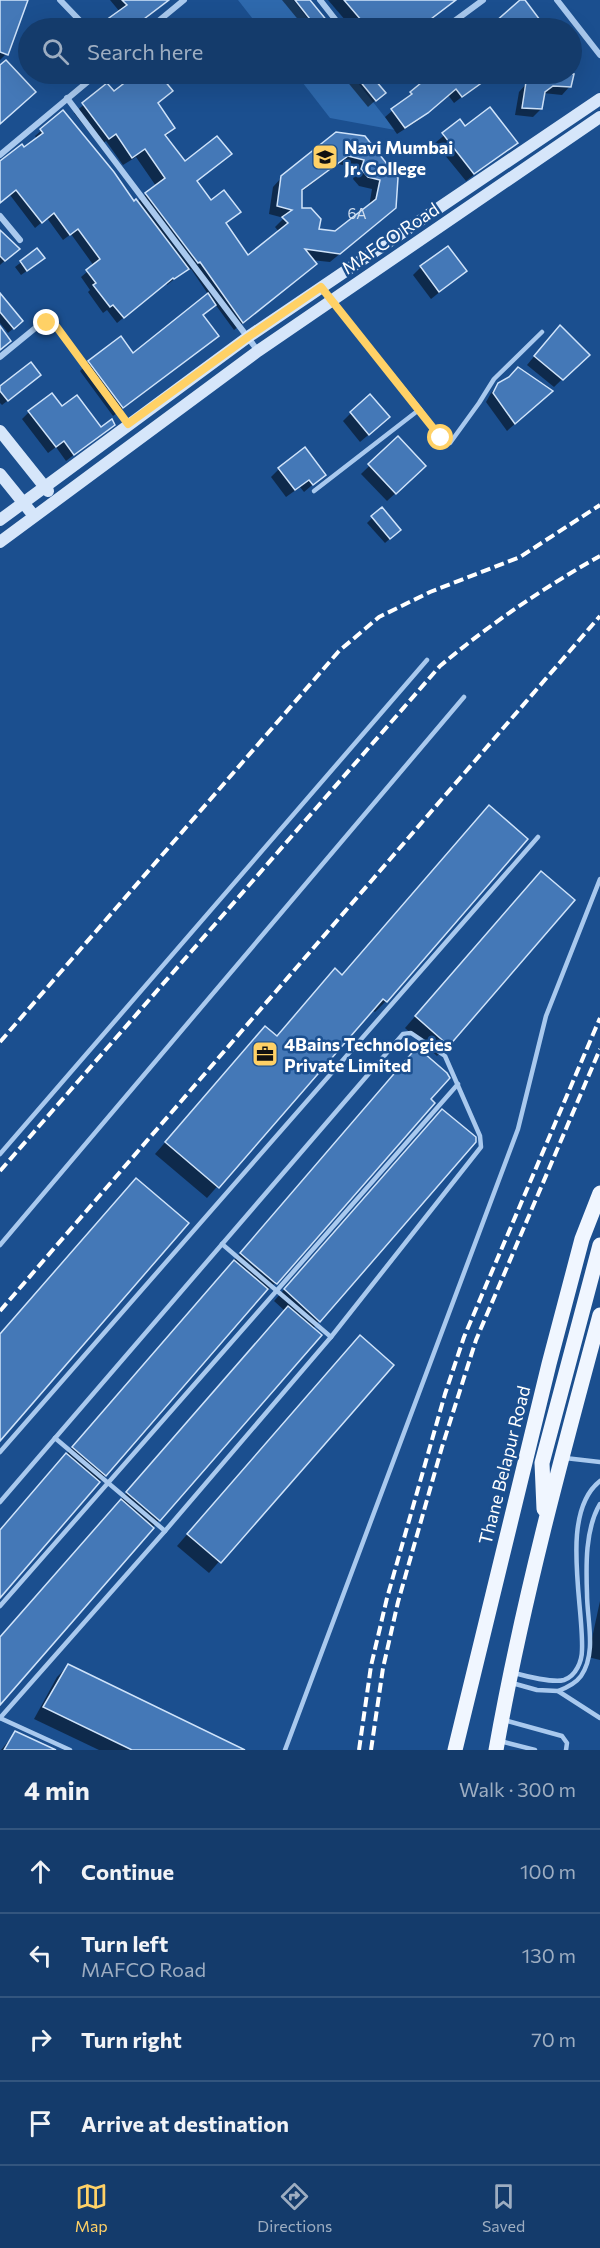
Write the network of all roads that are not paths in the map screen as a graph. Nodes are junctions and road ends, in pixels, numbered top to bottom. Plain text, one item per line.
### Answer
1 (60, 0) edge
2 (184, 0) edge
3 (320, 0) edge
4 (483, 0) edge
5 (557, 0) edge
6 (77, 18) edge
7 (162, 18) edge
8 (334, 18) edge
9 (459, 18) edge
10 (571, 18) edge
11 (582, 32) edge
12 (600, 55) edge
13 (84, 84) edge
14 (67, 98) junction
15 (600, 99) edge
16 (600, 117) edge
17 (1, 153) edge
18 (0, 216) edge
19 (20, 240) dead end
20 (321, 287) junction
21 (332, 300) junction
22 (542, 332) dead end
23 (248, 337) junction
24 (258, 351) junction
25 (0, 357) edge
26 (420, 409) junction
27 (128, 424) junction
28 (0, 431) edge
29 (0, 474) edge
30 (44, 486) junction
31 (314, 491) dead end
32 (54, 500) junction
33 (23, 502) junction
34 (34, 516) junction
35 (0, 520) edge
36 (0, 542) edge
37 (427, 660) dead end
38 (464, 697) dead end
39 (538, 837) dead end
40 (600, 879) edge
41 (458, 1084) junction
42 (0, 1154) edge
43 (600, 1193) edge
44 (222, 1244) junction
45 (0, 1245) edge
46 (600, 1245) edge
47 (277, 1291) junction
48 (600, 1316) edge
49 (331, 1337) junction
50 (55, 1438) junction
51 (0, 1452) edge
52 (562, 1457) junction
53 (600, 1462) edge
54 (600, 1481) edge
55 (108, 1483) junction
56 (0, 1502) edge
57 (600, 1504) edge
58 (600, 1509) edge
59 (594, 1513) junction
60 (545, 1524) junction
61 (165, 1531) junction
62 (0, 1606) edge
63 (510, 1678) junction
64 (558, 1691) junction
65 (0, 1718) edge
66 (600, 1718) edge
67 (502, 1719) junction
68 (497, 1745) edge
69 (70, 1750) edge
70 (285, 1750) edge
71 (455, 1750) edge
72 (535, 1750) edge
73 (566, 1750) edge

1 - 6 street
2 - 7 street
3 - 8 street
4 - 9 street
5 - 10 street
11 - 12 street
13 - 14 street
14 - 17 street
14 - 23 street
15 - 20 main road, MAFCO Road
16 - 21 main road, MAFCO Road
18 - 19 street
20 - 21 lane
20 - 23 main road, MAFCO Road
21 - 24 main road, MAFCO Road
21 - 26 lane
22 - 26 lane
23 - 24 street
23 - 27 main road, MAFCO Road
24 - 32 main road, MAFCO Road
25 - 27 street
26 - 31 lane
27 - 30 main road, MAFCO Road
28 - 30 main road
29 - 33 main road
30 - 32 main road
30 - 33 main road, MAFCO Road
32 - 34 main road, MAFCO Road
33 - 34 main road
33 - 35 main road, MAFCO Road
34 - 36 main road, MAFCO Road
37 - 42 lane
38 - 45 lane
39 - 51 lane
40 - 70 lane
41 - 44 lane
41 - 47 lane
41 - 49 lane
43 - 71 main road, Thane Belapur Road
44 - 47 lane
44 - 50 lane
46 - 60 main road
47 - 49 lane
47 - 55 lane
48 - 52 main road
49 - 61 lane
50 - 55 lane
50 - 56 lane
52 - 53 lane
52 - 60 main road
54 - 63 lane
55 - 61 lane
55 - 62 lane
57 - 59 lane
58 - 59 lane
59 - 64 lane
60 - 63 main road
61 - 65 lane
63 - 64 lane
63 - 67 main road
64 - 66 lane
65 - 69 lane
67 - 68 main road
67 - 73 lane
68 - 72 lane

